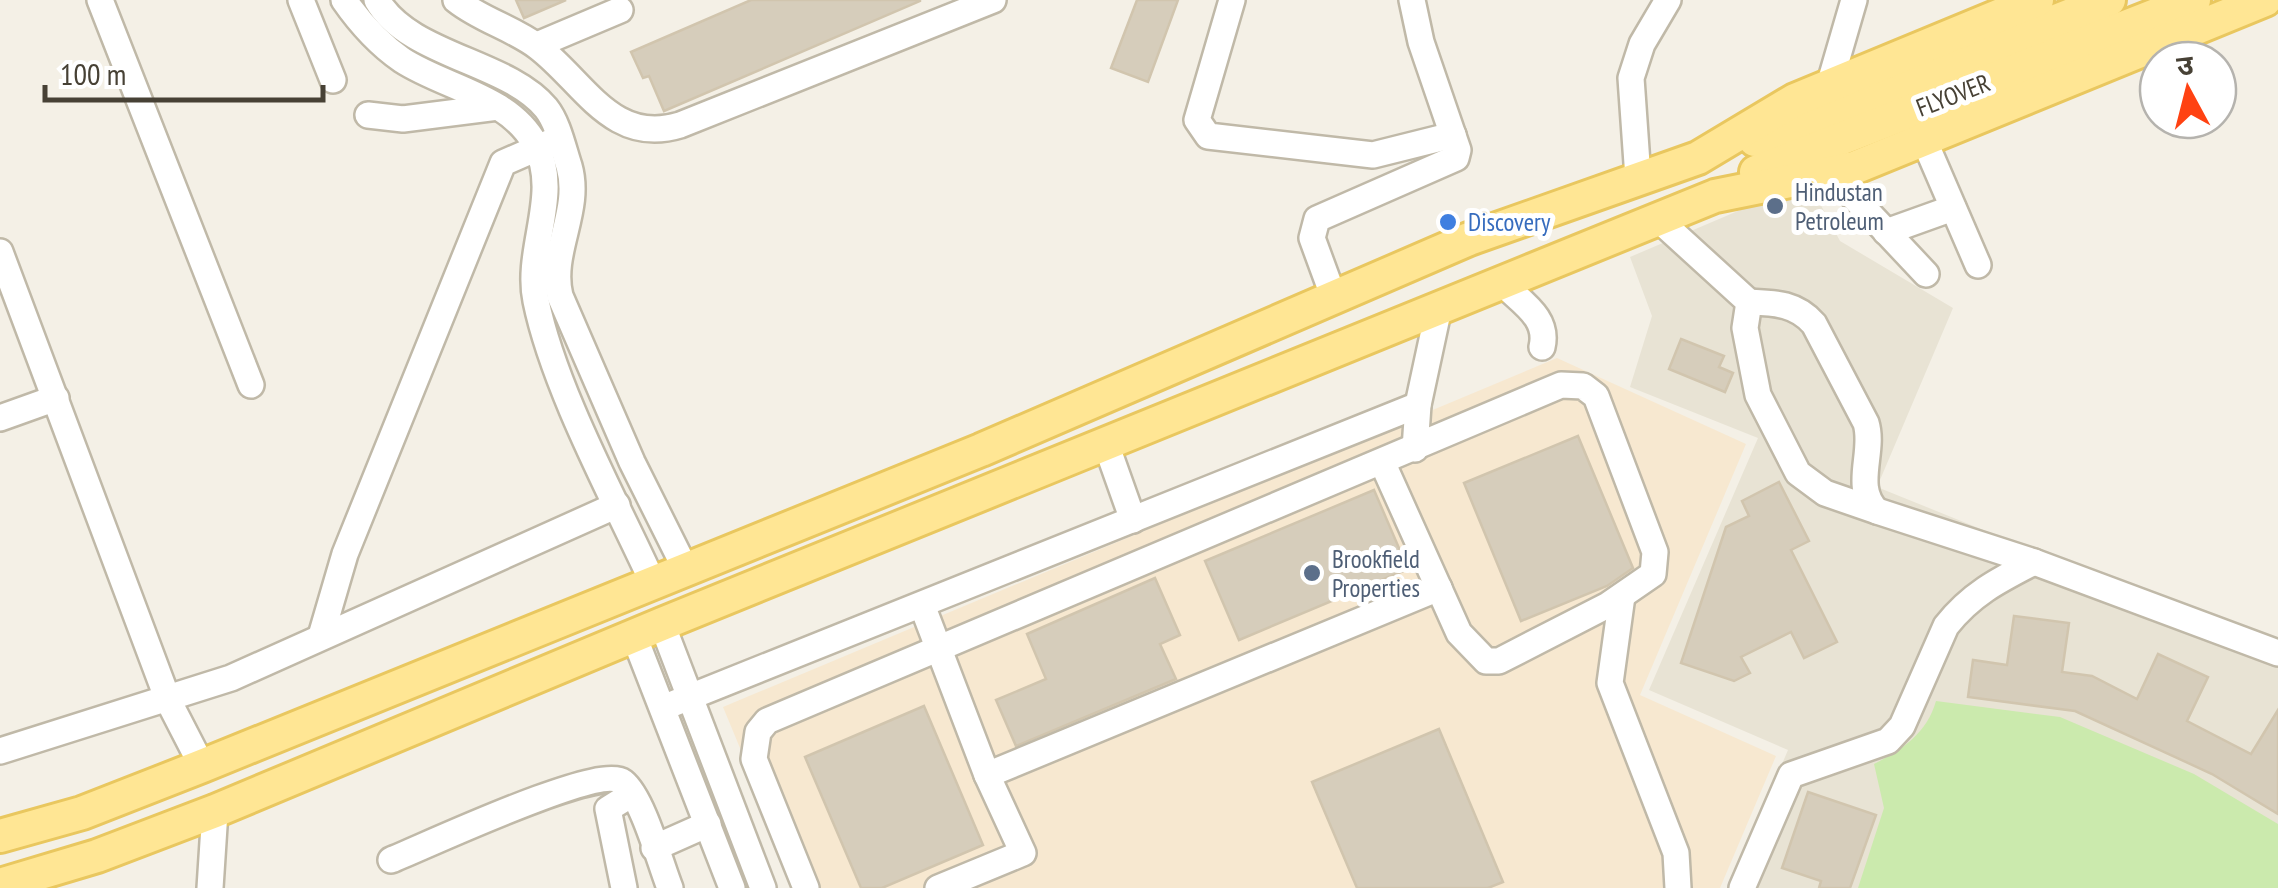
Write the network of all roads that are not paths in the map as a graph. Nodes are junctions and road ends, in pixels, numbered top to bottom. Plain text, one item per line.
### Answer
1 (100, 0) edge
2 (301, 0) edge
3 (344, 0) edge
4 (377, 0) edge
5 (456, 0) edge
6 (994, 0) edge
7 (1232, 0) edge
8 (1412, 0) edge
9 (1668, 0) edge
10 (1854, 0) edge
11 (2037, 0) edge
12 (2109, 0) edge
13 (2194, 0) edge
14 (2265, 0) edge
15 (620, 10) dead end
16 (537, 46) junction
17 (333, 80) dead end
18 (498, 107) junction
19 (1848, 107) junction
20 (368, 115) dead end
21 (1453, 136) junction
22 (1924, 140) junction
23 (548, 142) junction
24 (1831, 173) junction
25 (1638, 178) junction
26 (1715, 196) junction
27 (1953, 208) junction
28 (1658, 219) junction
29 (1886, 232) junction
30 (0, 252) edge
31 (1978, 265) dead end
32 (1926, 274) dead end
33 (1502, 284) junction
34 (1334, 298) junction
35 (1749, 302) junction
36 (1438, 312) junction
37 (1542, 347) dead end
38 (251, 386) dead end
39 (56, 398) junction
40 (1418, 405) junction
41 (0, 418) edge
42 (1106, 444) junction
43 (1415, 449) junction
44 (632, 462) junction
45 (1383, 464) junction
46 (603, 474) junction
47 (617, 505) junction
48 (1877, 511) junction
49 (1133, 520) junction
50 (2034, 562) junction
51 (685, 568) junction
52 (652, 583) junction
53 (1439, 588) junction
54 (1622, 596) junction
55 (922, 605) junction
56 (648, 630) junction
57 (321, 636) junction
58 (937, 648) junction
59 (2278, 653) edge
60 (691, 698) junction
61 (168, 700) junction
62 (665, 707) junction
63 (0, 751) edge
64 (202, 766) junction
65 (987, 774) junction
66 (632, 794) junction
67 (215, 811) junction
68 (82, 813) junction
69 (708, 824) junction
70 (0, 836) edge
71 (654, 848) junction
72 (97, 856) junction
73 (391, 860) dead end
74 (996, 864) junction
75 (0, 886) edge
76 (210, 888) edge
77 (624, 888) edge
78 (670, 888) edge
79 (732, 888) edge
80 (762, 888) edge
81 (806, 888) edge
82 (938, 888) edge
83 (1007, 888) edge
84 (1678, 888) edge
85 (1742, 888) edge

1 - 38 street
2 - 17 street
3 - 18 street
4 - 23 street
5 - 16 street
6 - 16 street
7 - 21 street
8 - 21 street
9 - 25 street
10 - 19 street
11 - 19 main road
12 - 19 main road, FLYOVER
13 - 19 main road, FLYOVER
14 - 22 main road
15 - 16 street
18 - 20 street
18 - 23 street
19 - 25 main road
19 - 26 main road, FLYOVER
21 - 34 street
22 - 24 main road
22 - 27 street
23 - 44 street
23 - 46 street
23 - 57 street
24 - 26 main road
24 - 29 street
25 - 34 main road
26 - 28 main road
27 - 29 street
27 - 31 street
28 - 33 main road
28 - 35 street
29 - 32 street
30 - 39 street
33 - 36 main road
33 - 37 street
34 - 51 main road
35 - 48 street
35 - 48 street
36 - 40 street
36 - 42 main road
39 - 41 street
39 - 61 street
40 - 43 street
40 - 49 street
42 - 49 street
42 - 56 main road
43 - 45 street
43 - 54 street
44 - 46 street
44 - 51 street
45 - 53 street
45 - 58 street
46 - 47 street
47 - 52 street
47 - 57 street
48 - 50 street
49 - 55 street
50 - 59 street
50 - 85 street
51 - 52 main road
52 - 64 main road
53 - 54 street
53 - 65 street
54 - 84 street
55 - 58 street
55 - 60 street
56 - 60 street
56 - 62 street
56 - 67 main road
57 - 61 street
58 - 65 street
58 - 81 street
60 - 62 street
60 - 80 street
61 - 63 street
61 - 64 street
62 - 69 street
64 - 68 main road
65 - 74 street
66 - 71 street
66 - 73 street
66 - 77 street
67 - 72 main road
67 - 76 street
68 - 70 main road
68 - 72 main road
69 - 71 street
69 - 79 street
71 - 78 street
72 - 75 main road
74 - 82 street
74 - 83 street

